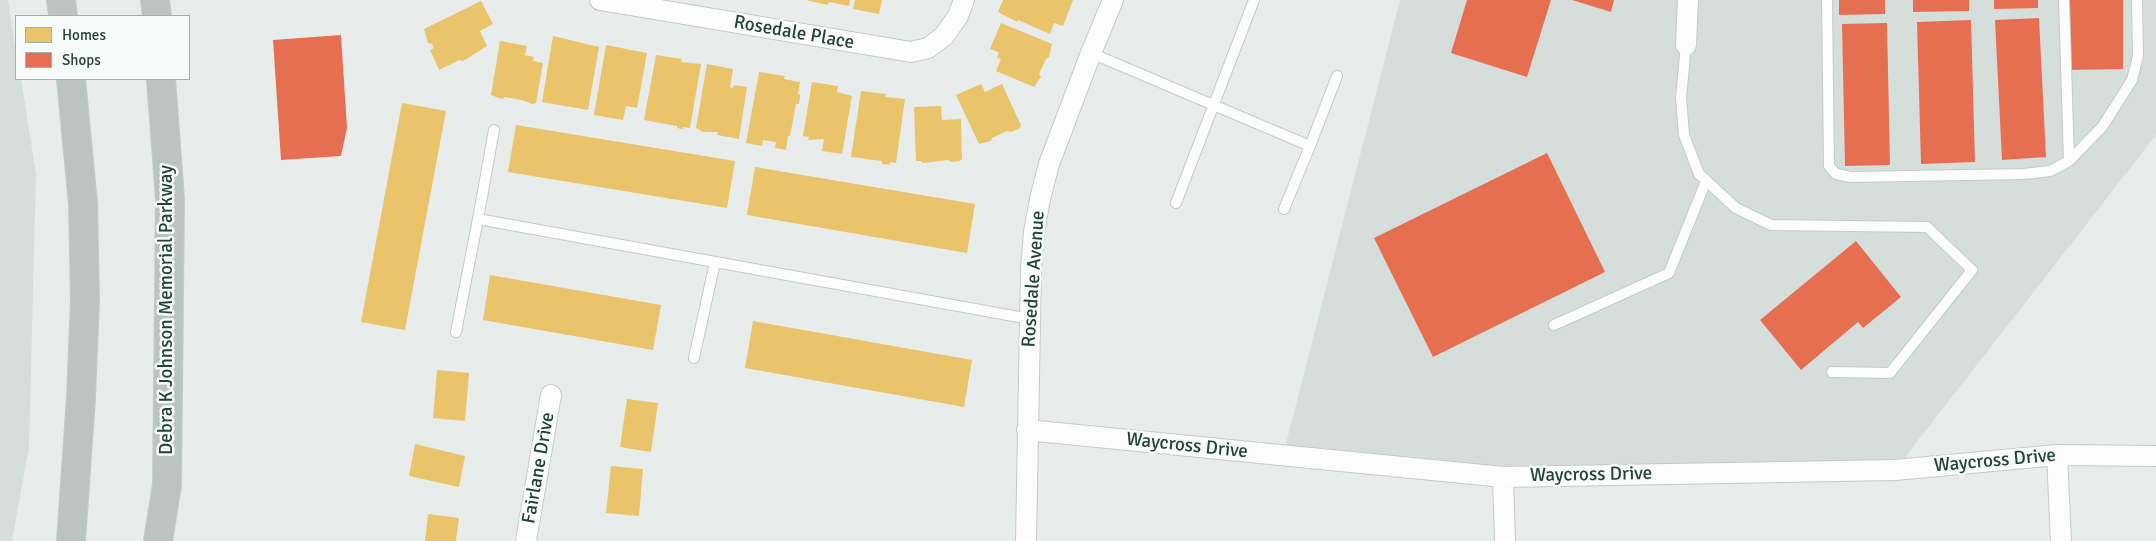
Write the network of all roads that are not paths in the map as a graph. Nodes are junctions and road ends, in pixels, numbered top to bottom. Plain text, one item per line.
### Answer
1 (61, 0) edge
2 (156, 0) edge
3 (600, 0) edge
4 (964, 0) edge
5 (1113, 0) edge
6 (1254, 0) edge
7 (1688, 0) edge
8 (1827, 0) edge
9 (2064, 0) edge
10 (2137, 0) edge
11 (63, 15) edge
12 (157, 15) edge
13 (1686, 45) joint
14 (1091, 52) junction
15 (1337, 76) dead end
16 (71, 80) edge
17 (161, 80) edge
18 (1214, 105) junction
19 (494, 130) dead end
20 (1310, 146) junction
21 (2069, 161) junction
22 (1706, 181) junction
23 (1176, 204) dead end
24 (1284, 209) dead end
25 (478, 219) junction
26 (715, 262) junction
27 (1030, 318) junction
28 (1554, 324) dead end
29 (456, 332) dead end
30 (694, 358) dead end
31 (1832, 372) dead end
32 (551, 395) dead end
33 (1027, 430) junction
34 (2057, 456) junction
35 (2156, 456) edge
36 (1503, 477) junction
37 (71, 541) edge
38 (158, 541) edge
39 (526, 541) edge
40 (1026, 541) edge
41 (1505, 541) edge
42 (2061, 541) edge

1 - 11 highway
2 - 12 highway
3 - 4 street, Rosedale Place
5 - 14 street, Rosedale Avenue
6 - 18 lane
7 - 13 street
8 - 21 lane
9 - 21 lane
10 - 21 lane
13 - 22 lane
14 - 18 lane
14 - 27 street, Rosedale Avenue
15 - 20 lane
16 - 37 highway
17 - 38 highway, Debra K Johnson Memorial Parkway
18 - 20 lane
18 - 23 lane
19 - 25 lane
20 - 24 lane
22 - 28 lane
22 - 31 lane
25 - 26 lane
25 - 29 lane
26 - 27 lane
26 - 30 lane
27 - 33 street, Rosedale Avenue
32 - 39 street, Fairlane Drive
33 - 36 street, Waycross Drive
33 - 40 street, Rosedale Avenue
34 - 35 street, Waycross Drive
34 - 36 street, Waycross Drive
34 - 42 street
36 - 41 street

